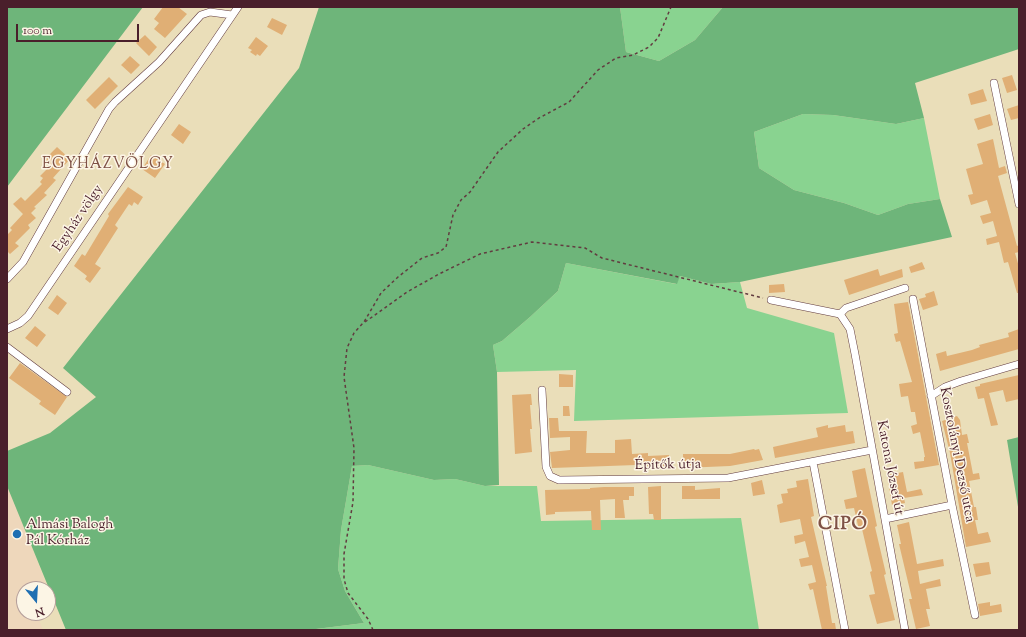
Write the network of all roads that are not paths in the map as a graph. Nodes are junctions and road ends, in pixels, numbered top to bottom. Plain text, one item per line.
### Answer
1 (238, 7) edge
2 (232, 15) junction
3 (994, 83) dead end
4 (1019, 204) edge
5 (7, 279) edge
6 (905, 288) dead end
7 (913, 299) dead end
8 (771, 300) road end
9 (840, 314) junction
10 (7, 329) edge
11 (7, 347) edge
12 (1019, 364) edge
13 (542, 390) dead end
14 (67, 392) dead end
15 (931, 396) junction
16 (872, 450) junction
17 (813, 462) junction
18 (952, 505) junction
19 (885, 518) junction
20 (975, 615) dead end
21 (845, 630) edge
22 (905, 630) edge

1 - 2 street, Egyház völgy
2 - 5 street, Egyház völgy
2 - 10 street, Egyház völgy
3 - 4 street
6 - 9 street
7 - 15 street, Kosztolányi Dezső utca
8 - 9 street
9 - 16 street, Katona József út
11 - 14 street
12 - 15 street
13 - 17 street, Építők útja
15 - 18 street, Kosztolányi Dezső utca
16 - 17 street, Építők útja
16 - 19 street, Katona József út
17 - 21 street
18 - 19 street
18 - 20 street, Kosztolányi Dezső utca
19 - 22 street, Katona József út

